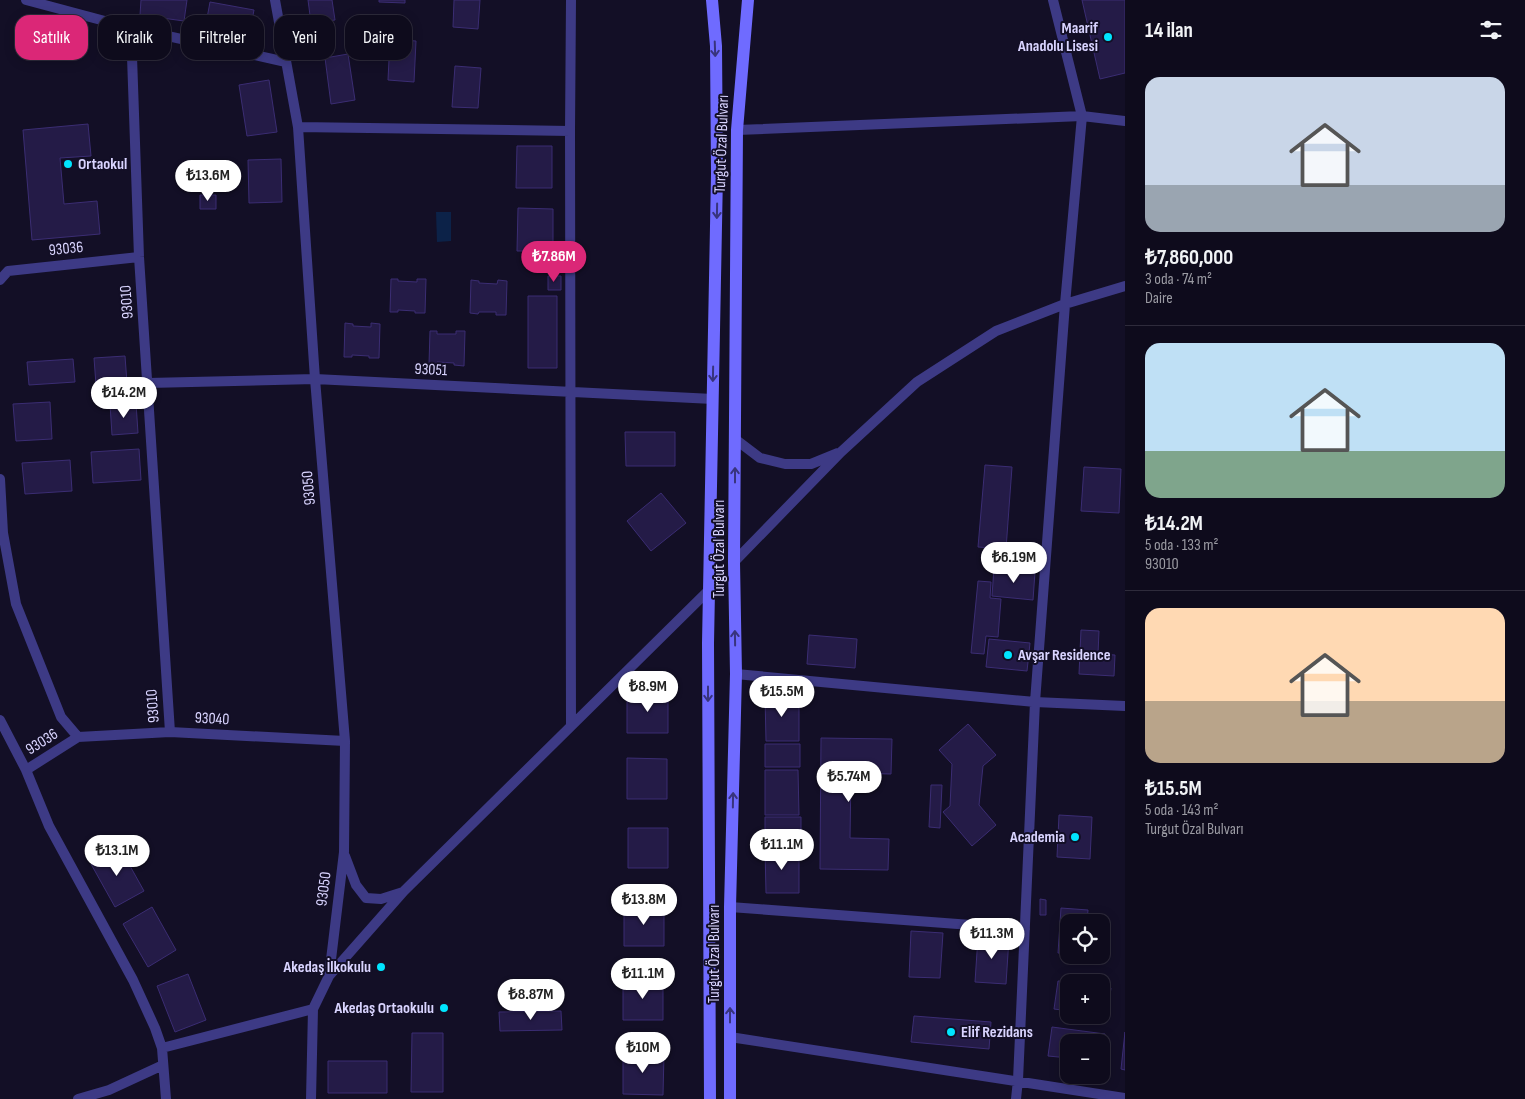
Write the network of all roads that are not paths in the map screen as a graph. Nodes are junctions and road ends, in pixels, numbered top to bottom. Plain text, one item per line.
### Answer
1 (26, 0) edge
2 (275, 0) edge
3 (572, 0) edge
4 (712, 0) edge
5 (748, 0) edge
6 (1053, 0) edge
7 (98, 19) edge
8 (171, 37) edge
9 (132, 60) edge
10 (286, 62) junction
11 (1082, 116) junction
12 (1125, 121) edge
13 (298, 127) junction
14 (738, 130) junction
15 (570, 131) junction
16 (139, 257) junction
17 (0, 280) edge
18 (1125, 286) edge
19 (1065, 304) junction
20 (315, 379) junction
21 (148, 384) junction
22 (570, 392) junction
23 (712, 400) junction
24 (735, 439) junction
25 (841, 452) junction
26 (0, 479) edge
27 (1, 520) edge
28 (734, 562) junction
29 (710, 589) junction
30 (736, 674) junction
31 (1036, 702) junction
32 (1125, 706) edge
33 (0, 720) edge
34 (571, 726) junction
35 (170, 732) junction
36 (78, 737) junction
37 (345, 741) junction
38 (26, 770) junction
39 (344, 852) junction
40 (404, 892) junction
41 (730, 907) junction
42 (1025, 929) junction
43 (329, 976) junction
44 (313, 1009) junction
45 (730, 1036) junction
46 (162, 1048) junction
47 (163, 1065) junction
48 (1018, 1080) junction
49 (1125, 1098) edge
50 (78, 1099) edge
51 (166, 1099) edge
52 (311, 1099) edge
53 (710, 1099) edge
54 (730, 1099) edge
55 (1016, 1099) edge

1 - 7 street
2 - 10 street, 93050
3 - 15 street
4 -> 23 main road, Turgut Özal Bulvarı
5 - 14 main road, Turgut Özal Bulvarı
6 - 11 street
8 - 10 street
9 - 16 street, 93010
10 - 13 street, 93050
11 - 12 street
11 - 14 street
11 - 19 street
13 - 15 street
13 - 20 street, 93050
14 - 24 main road, Turgut Özal Bulvarı
15 - 22 street
16 - 17 street, 93036
16 - 21 street, 93010
18 - 19 street
19 - 25 street
19 - 31 street
20 - 21 street, 93051
20 - 22 street, 93051
20 - 37 street, 93050
21 - 35 street, 93010
22 - 23 street, 93051
22 - 34 street
23 - 29 main road, Turgut Özal Bulvarı
24 - 25 street
28 -> 24 main road, Turgut Özal Bulvarı
25 - 28 street
26 - 27 street, 93036
27 - 36 street, 93036
30 -> 28 main road, Turgut Özal Bulvarı
29 - 34 street
29 -> 53 main road, Turgut Özal Bulvarı
30 - 31 street
41 -> 30 main road, Turgut Özal Bulvarı
31 - 32 street
31 - 42 street
33 - 38 street
34 - 40 street
35 - 36 street, 93040
35 - 37 street, 93040
36 - 38 street, 93036
37 - 39 street, 93050
38 - 46 street, 93036
39 - 40 street
39 - 43 street, 93050
40 - 43 street
41 - 42 street
45 -> 41 main road, Turgut Özal Bulvarı
42 - 48 street
43 - 44 street
44 - 46 street
44 - 52 street
45 - 48 street
45 - 54 main road, Turgut Özal Bulvarı
46 - 47 street, 93036
47 - 50 street
47 - 51 street, 93036
48 - 49 street
48 - 55 street

